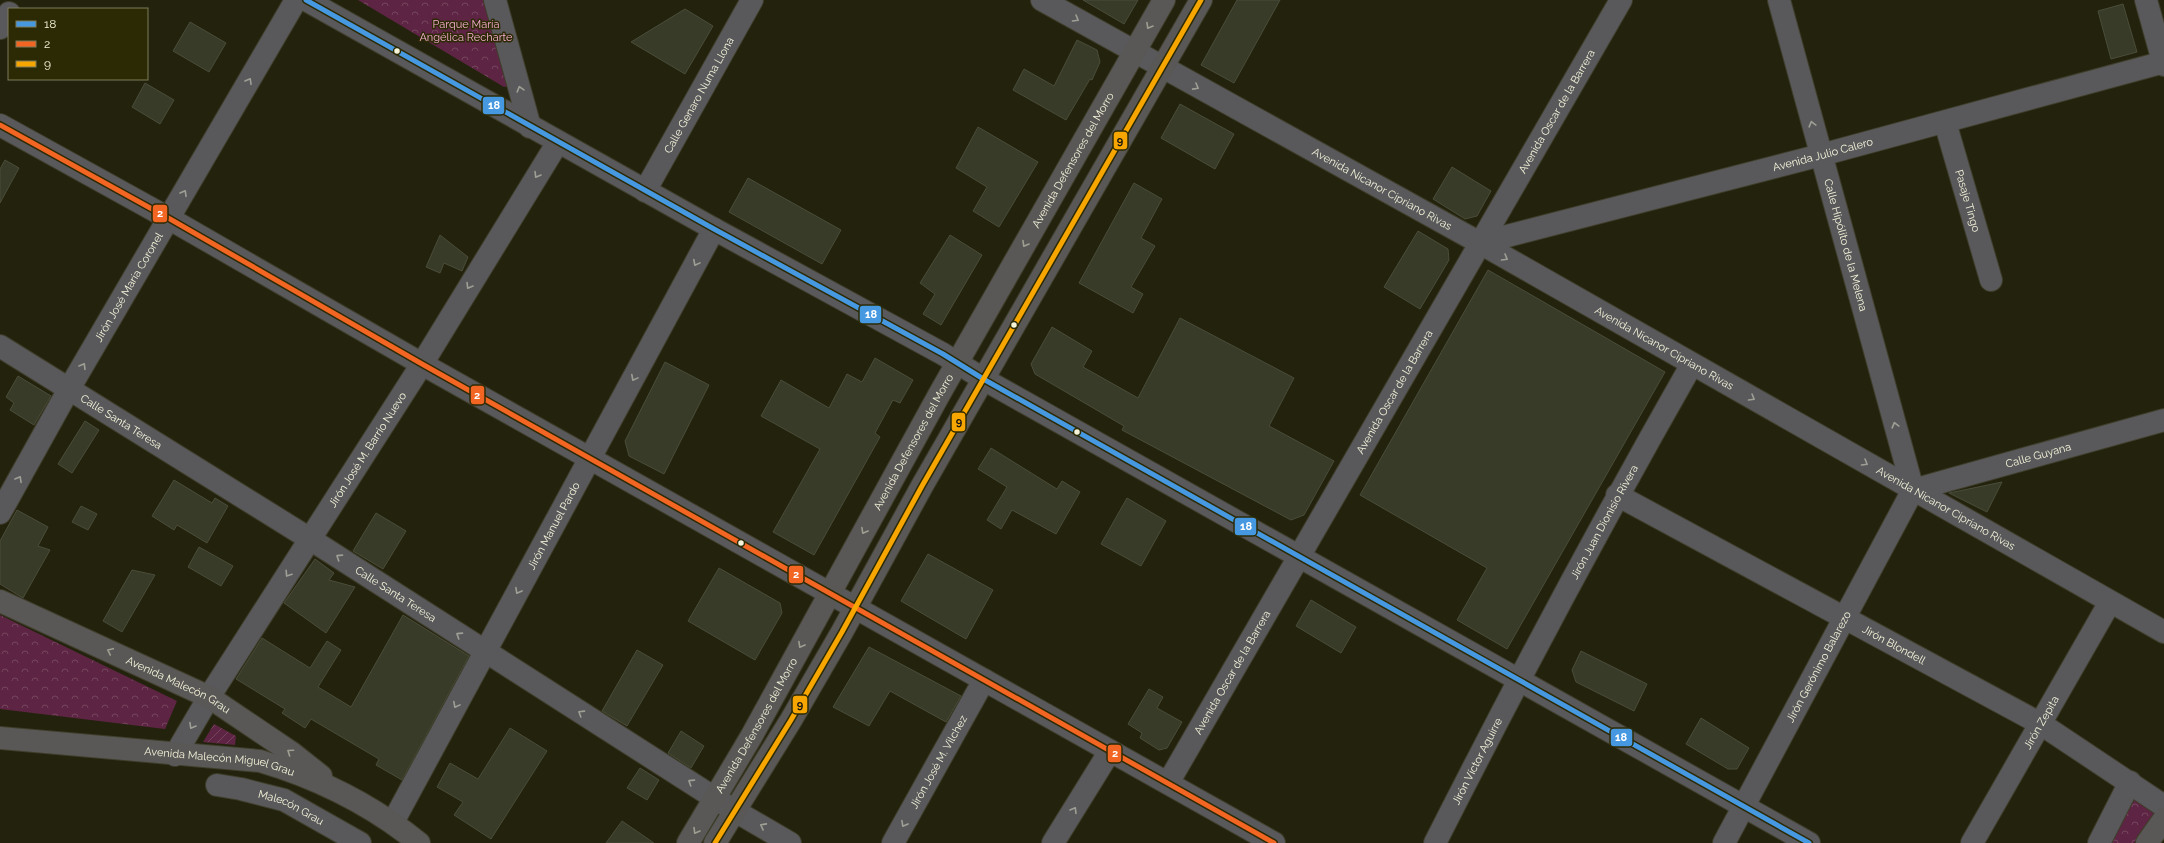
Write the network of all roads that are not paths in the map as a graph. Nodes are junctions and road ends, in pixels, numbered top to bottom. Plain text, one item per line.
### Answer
1 (296, 0) edge
2 (306, 0) edge
3 (495, 0) edge
4 (752, 0) edge
5 (1042, 0) edge
6 (1164, 0) edge
7 (1201, 0) edge
8 (1621, 0) edge
9 (1779, 0) edge
10 (2146, 0) edge
11 (8, 14) edge
12 (0, 28) edge
13 (1135, 52) junction
14 (2164, 63) edge
15 (1162, 67) junction
16 (1945, 122) junction
17 (0, 125) edge
18 (530, 127) junction
19 (558, 142) junction
20 (1821, 155) junction
21 (645, 191) junction
22 (170, 218) junction
23 (714, 229) junction
24 (1480, 243) junction
25 (1991, 280) dead end
26 (0, 346) edge
27 (958, 362) junction
28 (422, 364) junction
29 (1692, 364) junction
30 (985, 380) junction
31 (69, 389) junction
32 (2164, 420) edge
33 (590, 459) junction
34 (1913, 490) junction
35 (1617, 495) junction
36 (0, 513) edge
37 (310, 539) junction
38 (1299, 556) junction
39 (830, 593) junction
40 (0, 600) edge
41 (2110, 602) junction
42 (856, 608) junction
43 (1844, 618) junction
44 (2164, 632) edge
45 (485, 652) junction
46 (984, 680) junction
47 (1518, 680) junction
48 (209, 697) junction
49 (2041, 724) junction
50 (0, 738) edge
51 (1110, 751) junction
52 (175, 755) junction
53 (2130, 782) junction
54 (1168, 783) junction
55 (217, 785) dead end
56 (343, 792) junction
57 (715, 797) junction
58 (1744, 806) junction
59 (2164, 806) edge
60 (735, 811) junction
61 (2164, 819) edge
62 (393, 822) junction
63 (1263, 840) edge
64 (360, 843) edge
65 (419, 843) edge
66 (688, 843) edge
67 (715, 843) edge
68 (790, 843) edge
69 (893, 843) edge
70 (1053, 843) edge
71 (1435, 843) edge
72 (1724, 843) edge
73 (1810, 843) edge
74 (1972, 843) edge
75 (2099, 843) edge
76 (2147, 843) edge

22 -> 1 street, Jirón José María Coronel
2 - 18 street
18 -> 3 street
4 - 21 street, Calle Genaro Numa Llona
5 -> 13 street, Avenida Nicanor Cipriano Rivas
6 -> 13 main road, Avenida Defensores del Morro
7 - 15 main road
8 - 24 street, Avenida Oscar de la Barrera
20 -> 9 street, Calle Hipólito de la Melena
10 - 14 street
11 - 12 street
13 - 15 street, Avenida Nicanor Cipriano Rivas
13 -> 27 main road, Avenida Defensores del Morro
14 - 16 street, Avenida Julio Calero
15 -> 24 street, Avenida Nicanor Cipriano Rivas
15 - 30 main road
16 - 20 street, Avenida Julio Calero
16 - 25 street, Pasaje Tingo
17 - 22 street
18 - 19 street
19 - 21 street
19 -> 28 street, Jirón José M. Barrio Nuevo
20 - 24 street, Avenida Julio Calero
34 -> 20 street, Calle Hipólito de la Melena
21 - 23 street
22 - 28 street
31 -> 22 street, Jirón José María Coronel
23 - 27 street
23 -> 33 street, Jirón Manuel Pardo
24 -> 29 street, Avenida Nicanor Cipriano Rivas
24 - 38 street, Avenida Oscar de la Barrera
26 - 31 street, Calle Santa Teresa
27 - 30 street
27 -> 39 main road, Avenida Defensores del Morro
28 - 33 street
28 - 37 street, Jirón José M. Barrio Nuevo
29 -> 34 street, Avenida Nicanor Cipriano Rivas
29 - 35 street, Jirón Juan Dionisio Rivera
30 - 38 street
30 - 42 main road
36 -> 31 street, Jirón José María Coronel
31 - 37 street, Calle Santa Teresa
32 - 34 street, Calle Guyana
33 - 39 street
33 -> 45 street, Jirón Manuel Pardo
34 - 41 street, Avenida Nicanor Cipriano Rivas
34 - 43 street, Jirón Gerónimo Balarezo
35 - 43 street, Jirón Blondell
35 - 47 street, Jirón Juan Dionisio Rivera
45 -> 37 street, Calle Santa Teresa
37 -> 48 street, Jirón José M. Barrio Nuevo
38 - 47 street
38 - 54 street, Avenida Oscar de la Barrera
39 - 42 street
39 -> 57 main road, Avenida Defensores del Morro
48 -> 40 main road, Avenida Malecón Grau
41 - 44 street, Avenida Nicanor Cipriano Rivas
41 - 49 street, Jirón Zepita
42 - 46 street
42 - 60 main road
43 - 49 street, Jirón Blondell
43 - 58 street, Jirón Gerónimo Balarezo
57 -> 45 street, Calle Santa Teresa
45 -> 62 street, Jirón Manuel Pardo
46 - 51 street
46 -> 69 street, Jirón José M. Vilchez
47 - 58 street
47 - 71 street, Jirón Víctor Aguirre
48 -> 52 street, Jirón José M. Barrio Nuevo
56 -> 48 main road, Avenida Malecón Grau
49 - 53 street, Jirón Blondell
49 - 74 street, Jirón Zepita
50 - 52 main road, Avenida Malecón Miguel Grau
51 - 54 street
70 -> 51 street
52 - 56 main road, Avenida Malecón Miguel Grau
53 - 59 street, Jirón Blondell
53 - 75 street
54 - 63 street
55 - 64 street, Malecón Grau
56 - 62 main road, Avenida Malecón Miguel Grau
57 - 60 street, Calle Santa Teresa
57 -> 66 main road, Avenida Defensores del Morro
58 - 72 street, Jirón Gerónimo Balarezo
58 - 73 street
60 - 67 main road
68 -> 60 street, Calle Santa Teresa
61 - 76 main road
62 - 65 main road, Avenida Malecón Miguel Grau

